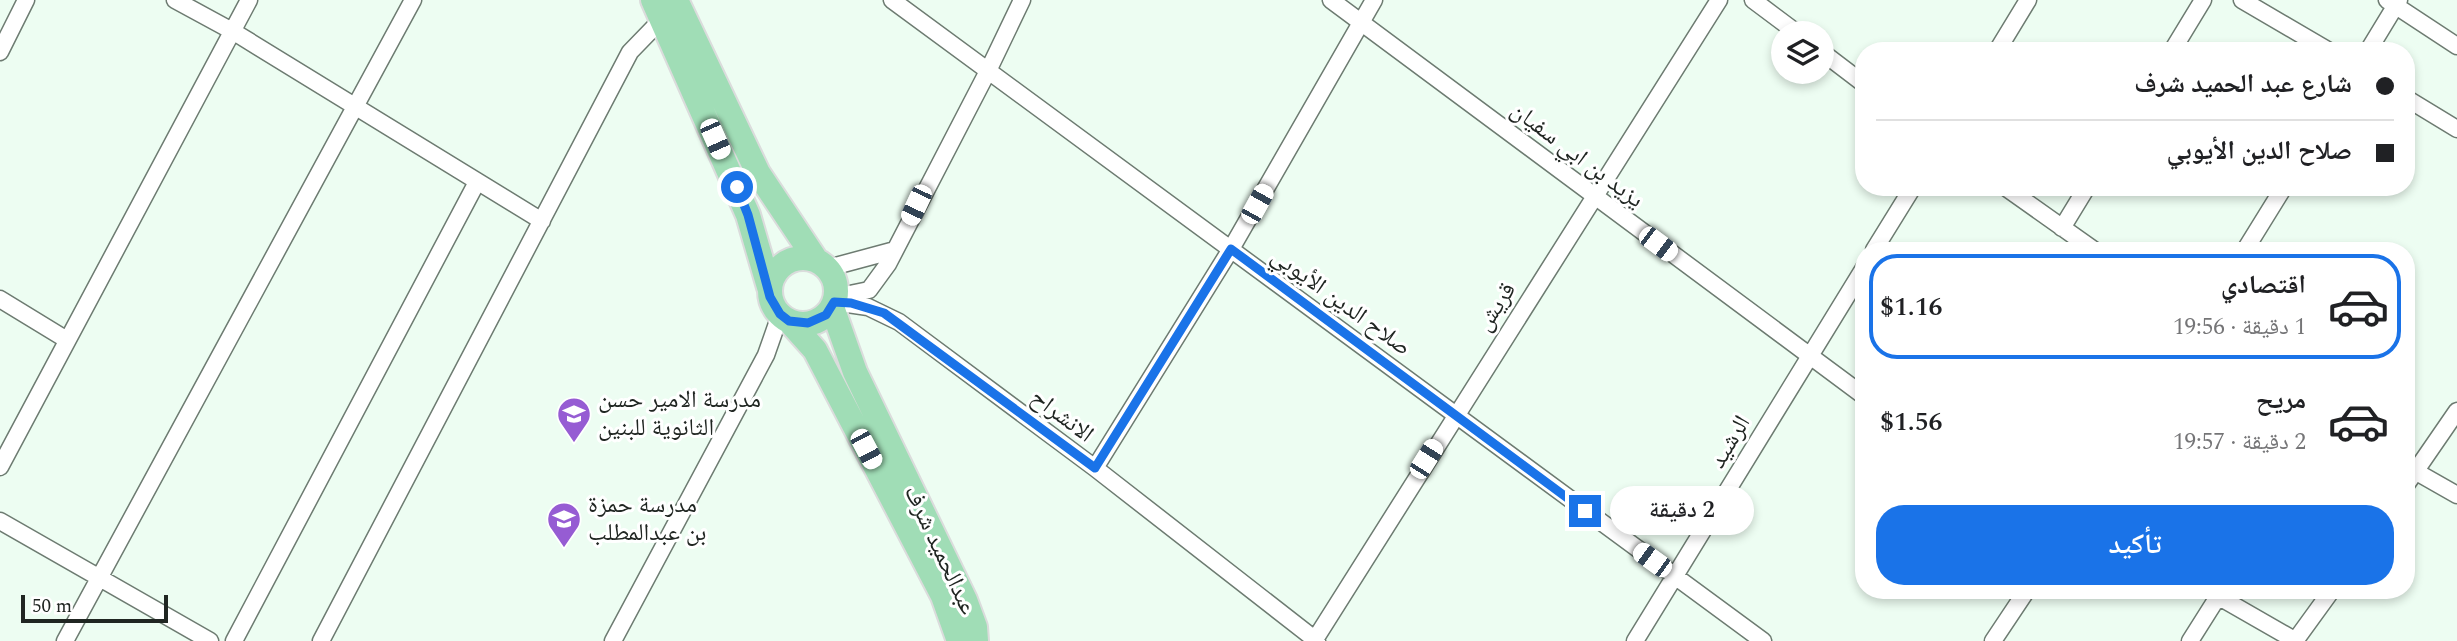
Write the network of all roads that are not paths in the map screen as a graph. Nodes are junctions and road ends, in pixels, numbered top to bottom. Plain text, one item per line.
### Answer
1 (26, 0) edge
2 (175, 0) edge
3 (249, 0) edge
4 (413, 0) edge
5 (892, 0) edge
6 (1022, 0) edge
7 (1331, 0) edge
8 (1374, 0) edge
9 (1719, 0) edge
10 (1754, 0) edge
11 (2028, 0) edge
12 (2203, 0) edge
13 (2242, 0) edge
14 (2394, 2) edge
15 (663, 6) edge
16 (1360, 21) junction
17 (1781, 21) edge
18 (234, 32) junction
19 (2002, 42) edge
20 (2177, 42) edge
21 (2314, 42) edge
22 (2373, 42) edge
23 (2457, 46) edge
24 (0, 52) edge
25 (1834, 61) edge
26 (988, 71) junction
27 (1855, 77) edge
28 (2415, 103) edge
29 (355, 109) junction
30 (2457, 129) edge
31 (477, 182) junction
32 (1594, 196) junction
33 (1907, 196) edge
34 (2017, 196) edge
35 (2082, 196) edge
36 (2278, 196) edge
37 (542, 221) junction
38 (2062, 228) junction
39 (1879, 242) edge
40 (2082, 242) edge
41 (2250, 242) edge
42 (1231, 249) junction
43 (895, 250) junction
44 (822, 264) junction
45 (1855, 282) edge
46 (769, 287) junction
47 (0, 299) edge
48 (834, 302) junction
49 (784, 318) junction
50 (67, 340) junction
51 (1809, 356) junction
52 (1855, 389) edge
53 (2457, 411) edge
54 (1454, 414) junction
55 (2415, 466) edge
56 (0, 467) edge
57 (1095, 468) junction
58 (2415, 477) edge
59 (2457, 495) edge
60 (0, 521) edge
61 (100, 577) junction
62 (1675, 577) junction
63 (2021, 599) edge
64 (2220, 599) edge
65 (2223, 599) edge
66 (2326, 599) edge
67 (65, 641) edge
68 (210, 641) edge
69 (234, 641) edge
70 (321, 641) edge
71 (613, 641) edge
72 (958, 641) edge
73 (976, 641) edge
74 (1315, 641) edge
75 (1635, 641) edge
76 (1763, 641) edge
77 (1993, 641) edge
78 (2190, 641) edge
79 (2296, 641) edge

1 - 24 street
2 - 18 street
3 - 18 street
4 - 29 street
5 - 26 street, صلاح الدين الأيوبي
6 - 26 street
7 - 16 street, يزيد بن ابي سفيان
8 - 16 street
9 - 32 street, قريش
10 - 17 street
11 - 19 street
12 - 20 street
13 - 21 street
14 - 22 street
14 - 23 street
15 - 37 street
15 - 44 main road
15 - 46 main road
16 - 32 street, يزيد بن ابي سفيان
16 - 42 street
18 - 29 street
18 - 50 street
25 - 27 street
26 - 42 street, صلاح الدين الأيوبي
26 - 43 street
28 - 30 street
29 - 31 street
29 - 61 street
31 - 37 street
31 - 69 street
32 - 51 street, يزيد بن ابي سفيان
32 - 54 street, قريش
33 - 39 street
34 - 38 street
35 - 38 street
36 - 41 street
37 - 70 street
38 - 40 street
42 - 54 street, صلاح الدين الأيوبي
42 - 57 street
43 - 44 street
43 - 48 street
44 - 46 main road
44 - 48 main road
45 - 51 street, الرشيد
46 - 49 main road
47 - 50 street
48 - 49 main road
48 - 57 street, الانشراح
48 - 73 main road, عبدالحميد شرف
49 - 71 street
49 - 72 main road, عبدالحميد شرف
50 - 56 street
51 - 52 street, يزيد بن ابي سفيان
51 - 62 street, الرشيد
53 - 55 street
54 - 62 street, صلاح الدين الأيوبي
54 - 74 street, قريش
57 - 74 street, الانشراح
58 - 59 street
60 - 61 street
61 - 67 street
61 - 68 street
62 - 75 street, الرشيد
62 - 76 street, صلاح الدين الأيوبي
63 - 77 street
64 - 78 street
65 - 79 street
66 - 79 street

